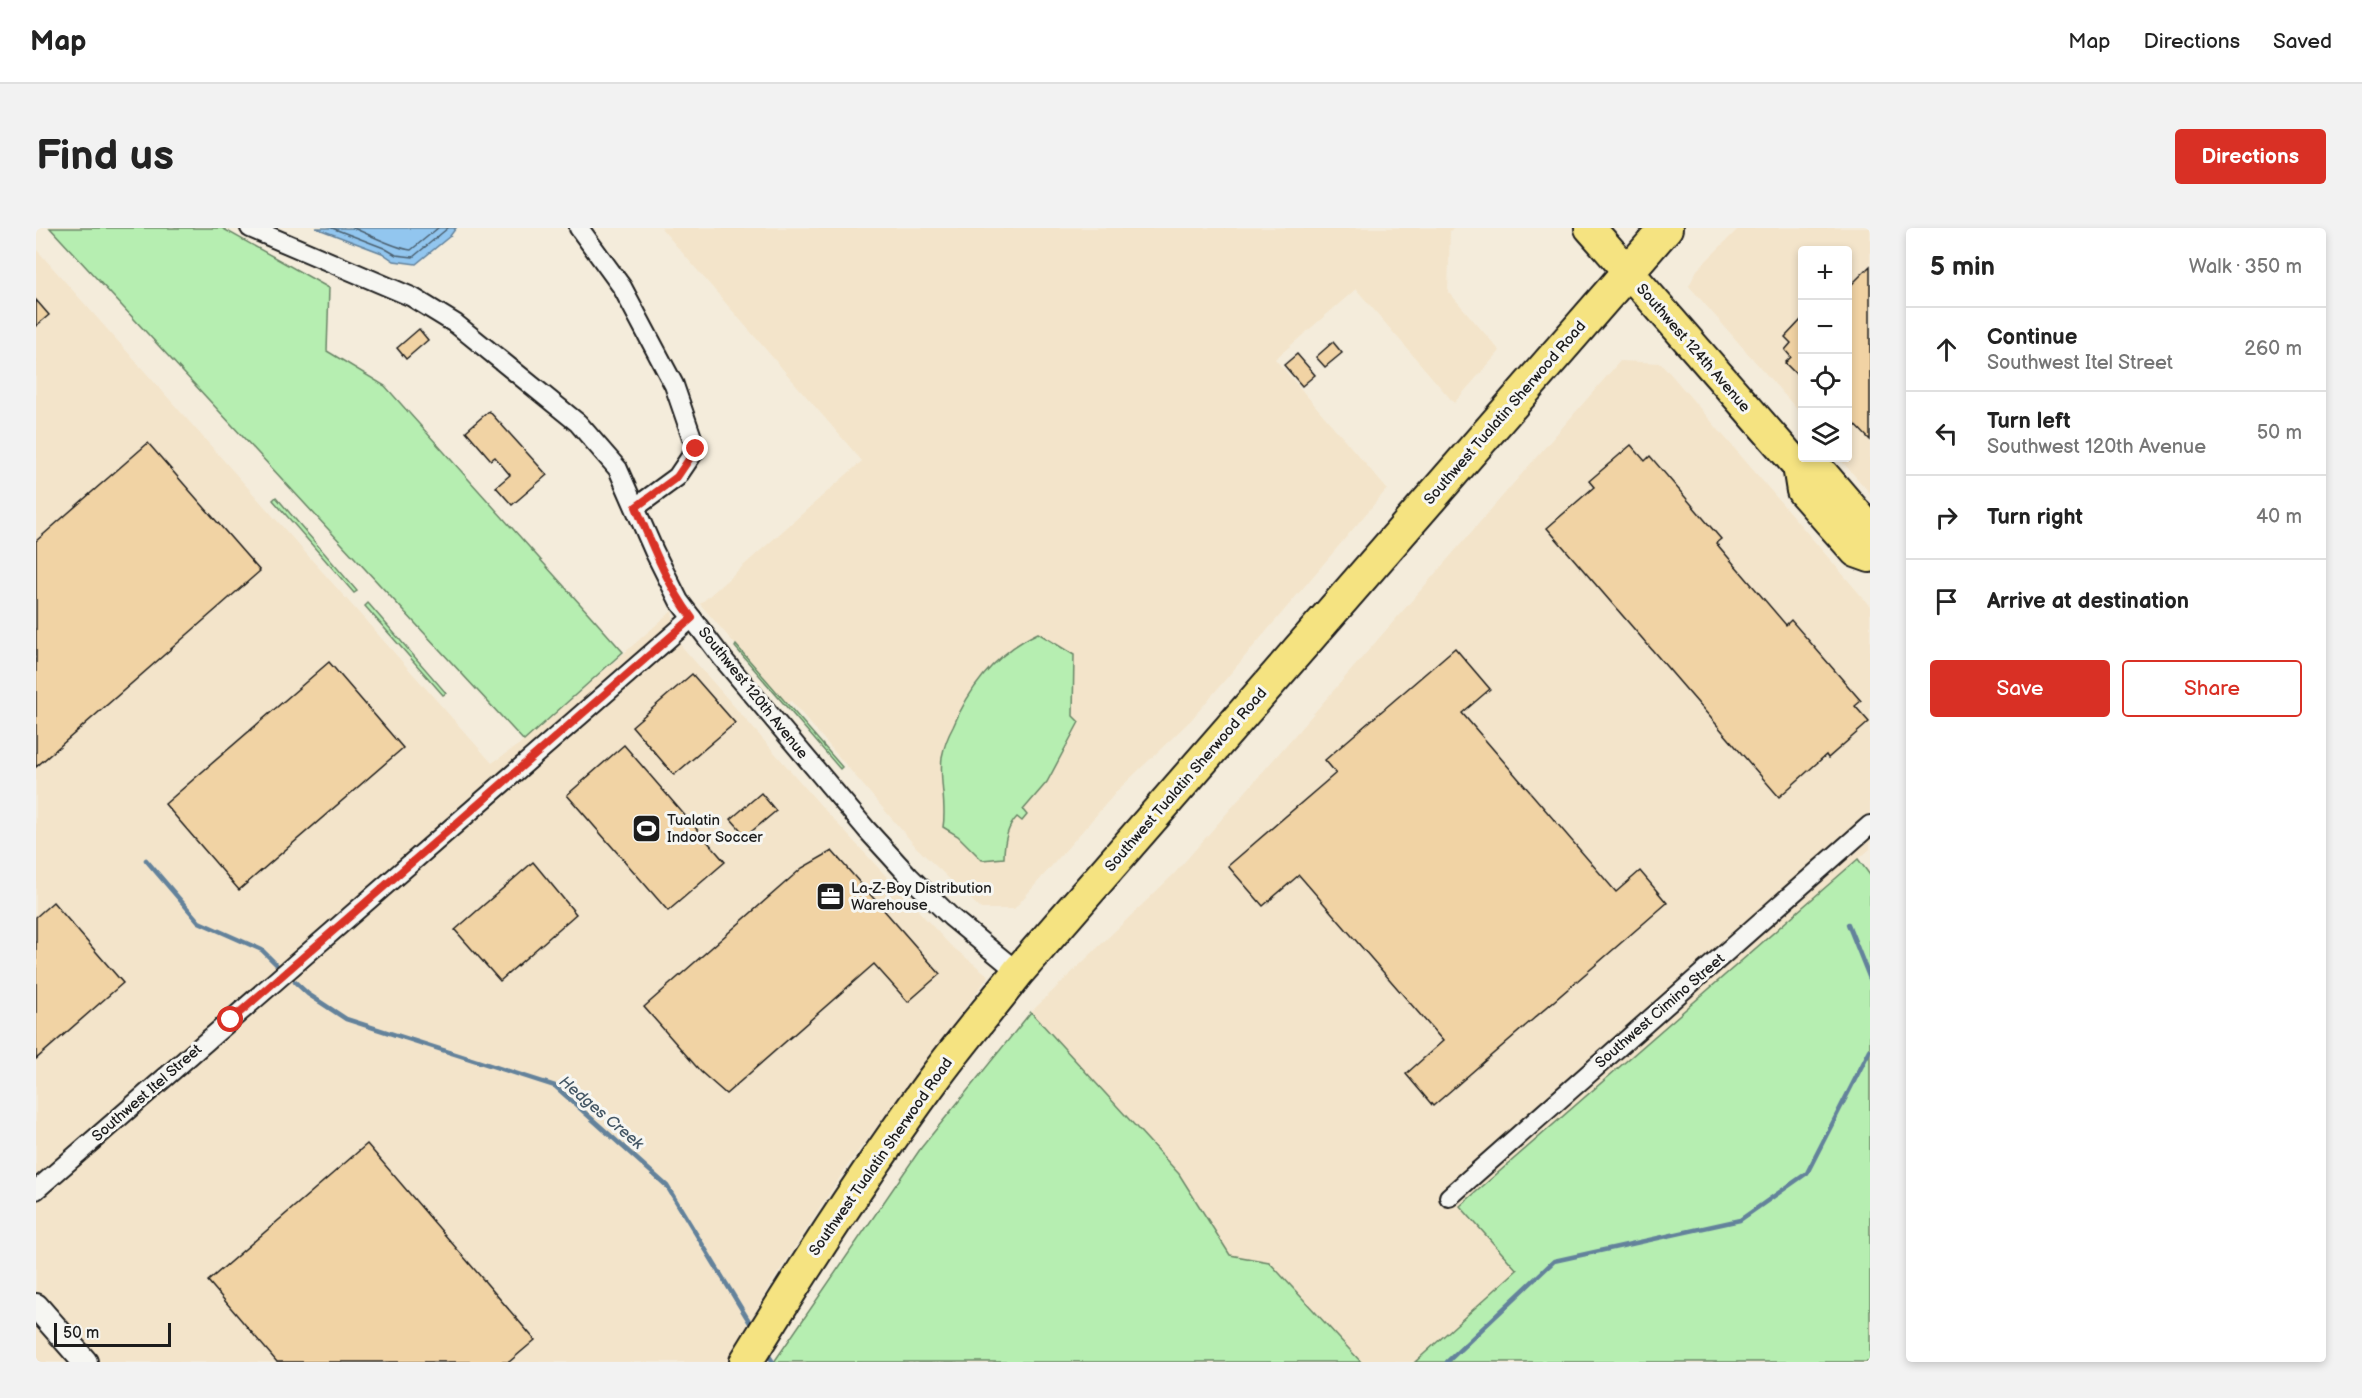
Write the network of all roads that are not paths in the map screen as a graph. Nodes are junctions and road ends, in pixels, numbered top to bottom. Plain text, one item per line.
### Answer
1 (250, 228) edge
2 (579, 228) edge
3 (1590, 228) edge
4 (1666, 228) edge
5 (1627, 272) junction
6 (1798, 466) junction
7 (636, 507) junction
8 (1870, 529) edge
9 (1870, 557) edge
10 (692, 618) junction
11 (1870, 825) edge
12 (1018, 972) junction
13 (36, 1190) edge
14 (1449, 1197) dead end
15 (36, 1306) edge
16 (85, 1362) edge
17 (746, 1362) edge

1 - 7 street, Southwest 120th Avenue
2 - 7 street
3 - 5 main road, Southwest 124th Avenue
4 - 5 highway, Southwest Tualatin Sherwood Road
5 - 6 main road, Southwest 124th Avenue
5 - 12 highway, Southwest Tualatin Sherwood Road
6 - 8 main road, Southwest 124th Avenue
6 - 9 main road, Southwest 124th Avenue
7 - 10 street, Southwest 120th Avenue
10 - 12 street, Southwest 120th Avenue
10 - 13 street, Southwest Itel Street
11 - 14 street, Southwest Cimino Street
12 - 17 highway, Southwest Tualatin Sherwood Road
15 - 16 street

